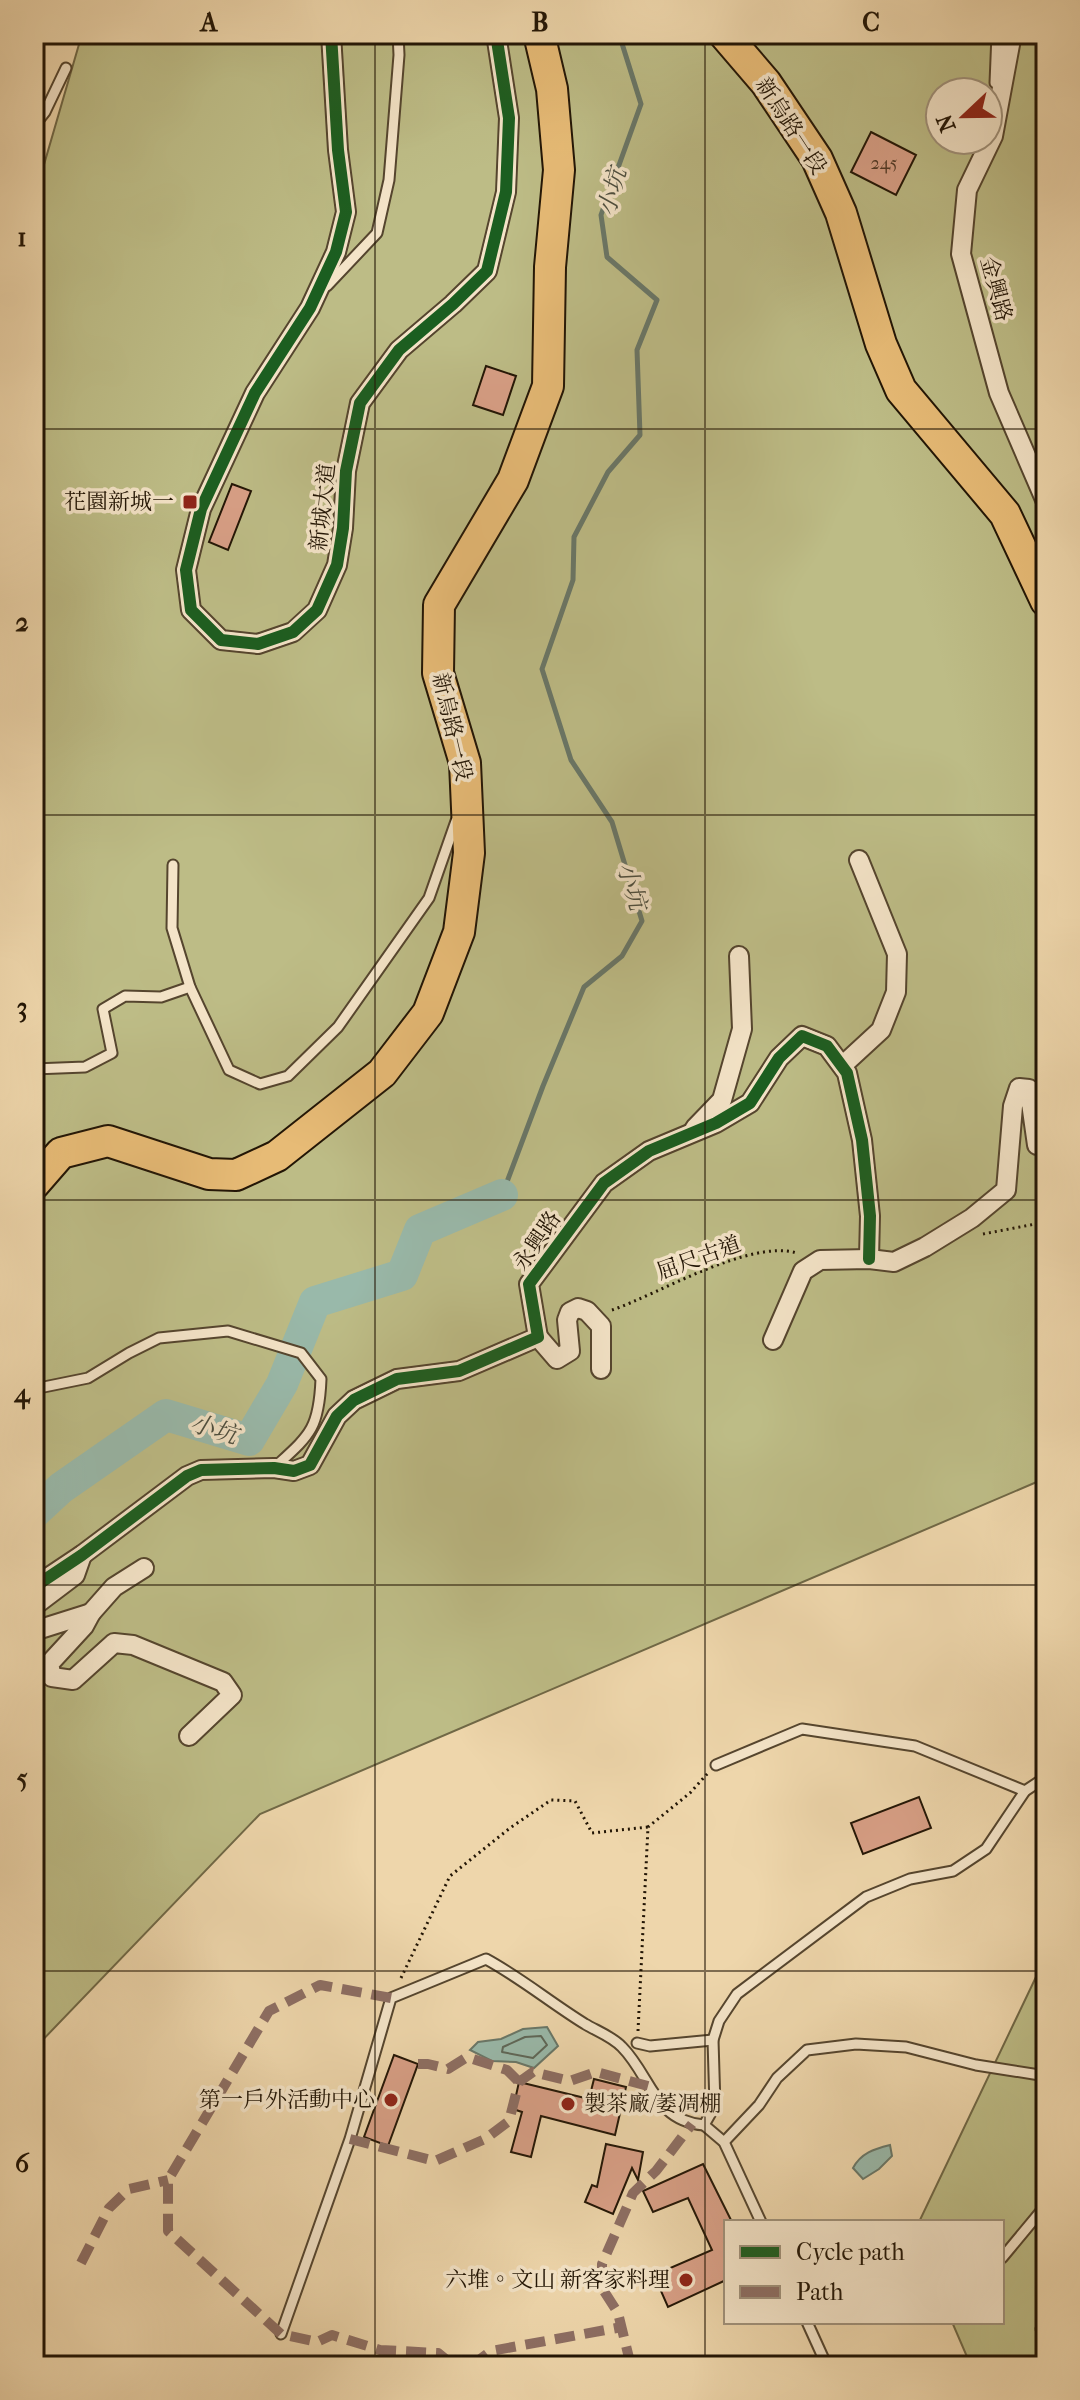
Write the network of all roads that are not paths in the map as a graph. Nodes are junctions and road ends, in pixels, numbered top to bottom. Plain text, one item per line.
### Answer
1 (331, 34) edge
2 (398, 34) edge
3 (496, 34) edge
4 (539, 34) edge
5 (724, 34) edge
6 (997, 34) edge
7 (1012, 34) edge
8 (66, 68) dead end
9 (995, 76) edge
10 (1004, 77) edge
11 (34, 126) edge
12 (983, 156) edge
13 (310, 308) junction
14 (1046, 502) edge
15 (1046, 601) edge
16 (467, 801) junction
17 (859, 860) dead end
18 (173, 865) dead end
19 (739, 956) dead end
20 (190, 987) junction
21 (843, 1065) junction
22 (34, 1069) edge
23 (690, 1132) junction
24 (1037, 1145) dead end
25 (34, 1184) edge
26 (869, 1259) junction
27 (538, 1337) junction
28 (773, 1340) dead end
29 (601, 1369) dead end
30 (34, 1389) edge
31 (274, 1468) junction
32 (82, 1555) junction
33 (144, 1568) dead end
34 (34, 1587) edge
35 (34, 1606) edge
36 (91, 1613) junction
37 (34, 1631) edge
38 (189, 1736) dead end
39 (716, 1765) road end
40 (1046, 1777) edge
41 (1025, 1791) junction
42 (713, 2040) junction
43 (637, 2043) road end
44 (1046, 2076) edge
45 (704, 2125) junction
46 (724, 2142) junction
47 (1046, 2205) edge
48 (760, 2220) edge
49 (1004, 2256) edge
50 (808, 2324) edge
51 (281, 2334) dead end
52 (827, 2366) edge

1 - 13 street, 新城大道
2 - 13 lane
3 - 13 street, 新城大道
4 - 16 main road, 新烏路一段
5 - 15 main road, 新烏路一段
6 - 9 lane, 金興路
7 - 10 street
8 - 11 lane
12 - 14 street, 金興路
16 - 20 lane
16 - 25 main road, 新烏路一段
17 - 21 street
18 - 20 lane
19 - 23 street
20 - 22 lane
21 - 23 street, 永興路
21 - 26 street
23 - 27 street, 永興路
24 - 26 street
26 - 28 street
27 - 29 street
27 - 31 street
30 - 31 lane
31 - 32 street
32 - 34 street
32 - 35 street
33 - 36 street
36 - 37 street
36 - 38 street
39 - 41 lane
40 - 41 lane
41 - 42 lane
42 - 43 lane
42 - 45 lane
44 - 46 lane
45 - 46 lane
45 - 51 lane
46 - 48 lane
47 - 49 lane
50 - 52 lane

